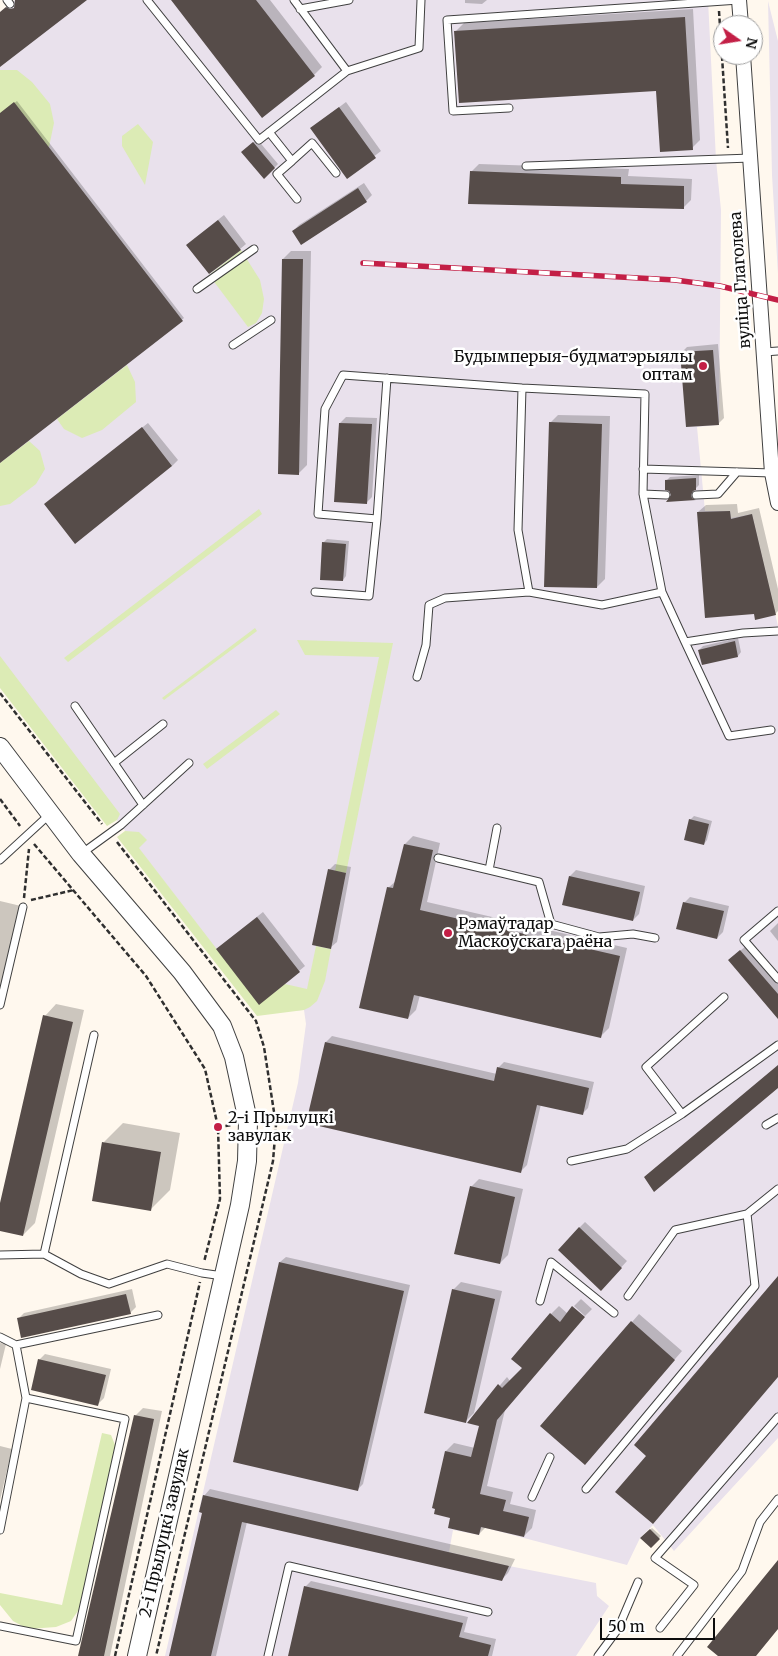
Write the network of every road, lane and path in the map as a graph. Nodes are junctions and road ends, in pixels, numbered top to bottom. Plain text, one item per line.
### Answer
1 (148, 0) edge
2 (294, 0) edge
3 (349, 0) edge
4 (421, 0) edge
5 (739, 0) edge
6 (718, 2) junction
7 (300, 9) junction
8 (740, 15) edge
9 (744, 65) edge
10 (348, 71) junction
11 (509, 108) dead end
12 (269, 132) junction
13 (750, 158) junction
14 (729, 159) junction
15 (292, 161) junction
16 (526, 166) dead end
17 (336, 173) dead end
18 (297, 199) dead end
19 (254, 248) dead end
20 (197, 289) dead end
21 (271, 320) dead end
22 (233, 345) dead end
23 (778, 351) edge
24 (764, 352) junction
25 (387, 378) junction
26 (522, 388) junction
27 (773, 430) edge
28 (644, 468) junction
29 (737, 472) junction
30 (772, 473) junction
31 (643, 494) junction
32 (666, 495) dead end
33 (696, 495) dead end
34 (778, 503) edge
35 (377, 519) junction
36 (315, 592) dead end
37 (528, 592) junction
38 (662, 592) junction
39 (778, 631) edge
40 (686, 642) junction
41 (417, 677) dead end
42 (0, 694) edge
43 (75, 706) dead end
44 (163, 724) dead end
45 (771, 730) dead end
46 (0, 747) edge
47 (114, 763) junction
48 (189, 763) dead end
49 (0, 798) edge
50 (143, 805) junction
51 (50, 814) junction
52 (497, 828) dead end
53 (109, 832) junction
54 (29, 837) junction
55 (81, 854) junction
56 (438, 858) dead end
57 (0, 860) edge
58 (488, 870) junction
59 (74, 890) junction
60 (23, 907) dead end
61 (778, 910) edge
62 (655, 938) dead end
63 (778, 979) edge
64 (724, 997) dead end
65 (0, 1005) edge
66 (94, 1035) dead end
67 (778, 1045) edge
68 (682, 1114) junction
69 (778, 1118) edge
70 (766, 1125) dead end
71 (570, 1161) dead end
72 (778, 1189) edge
73 (747, 1214) junction
74 (44, 1254) junction
75 (0, 1255) edge
76 (202, 1273) junction
77 (224, 1276) junction
78 (628, 1296) dead end
79 (540, 1301) dead end
80 (614, 1313) dead end
81 (158, 1315) dead end
82 (0, 1337) edge
83 (16, 1345) junction
84 (26, 1398) junction
85 (778, 1417) edge
86 (550, 1457) dead end
87 (586, 1490) dead end
88 (532, 1497) dead end
89 (778, 1499) edge
90 (0, 1530) edge
91 (638, 1582) dead end
92 (488, 1612) dead end
93 (0, 1626) edge
94 (660, 1628) dead end
95 (115, 1656) edge
96 (137, 1656) edge
97 (156, 1656) edge
98 (268, 1656) edge
99 (598, 1656) edge
100 (677, 1656) edge

1 - 12 lane
2 - 7 lane
3 - 7 lane
4 - 10 lane
5 - 6 lane
5 - 8 street
6 - 11 lane
6 - 14 path
7 - 10 lane
9 - 13 street, вуліца Глаголева
10 - 12 lane
12 - 15 lane
13 - 14 lane
13 - 24 street, вуліца Глаголева
14 - 16 lane
15 - 17 lane
15 - 18 lane
19 - 20 lane
21 - 22 lane
23 - 24 lane
24 - 27 street, вуліца Глаголева
25 - 26 lane
25 - 35 lane
25 - 35 lane
26 - 28 lane
26 - 37 lane
27 - 30 street, вуліца Глаголева
28 - 29 lane
28 - 31 lane
29 - 30 lane
29 - 33 lane
30 - 34 street, вуліца Глаголева
31 - 32 lane
31 - 38 lane
35 - 36 lane
37 - 38 lane
37 - 41 lane
38 - 40 lane
39 - 40 lane
40 - 45 lane
42 - 53 path
43 - 47 lane
44 - 47 lane
46 - 51 street, 2-і Прылуцкі завулак
47 - 50 lane
48 - 50 lane
49 - 54 path
50 - 53 lane
51 - 54 lane
51 - 55 street, 2-і Прылуцкі завулак
52 - 58 lane
53 - 55 lane
53 - 97 path
54 - 57 lane
54 - 59 path
54 - 59 path
55 - 77 street, 2-і Прылуцкі завулак
56 - 58 lane
58 - 62 lane
59 - 76 path
60 - 65 lane
61 - 63 lane
64 - 68 lane
66 - 74 lane
67 - 68 lane
68 - 71 lane
69 - 70 lane
72 - 73 lane
73 - 78 lane
73 - 87 lane
74 - 75 lane
74 - 76 lane
76 - 77 lane
76 - 95 path
77 - 96 street, 2-і Прылуцкі завулак
79 - 80 lane
81 - 83 lane
82 - 83 lane
83 - 84 lane
84 - 90 lane
84 - 93 lane
85 - 94 lane
86 - 88 lane
89 - 100 lane
91 - 99 lane
92 - 98 lane

